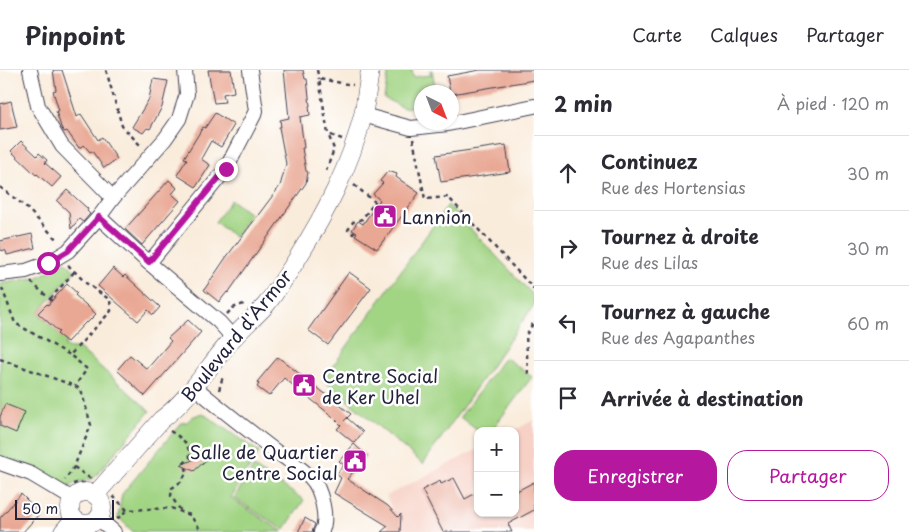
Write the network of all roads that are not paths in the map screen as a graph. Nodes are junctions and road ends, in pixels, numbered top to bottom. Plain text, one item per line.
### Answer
1 (30, 70) edge
2 (186, 70) edge
3 (250, 70) edge
4 (370, 70) edge
5 (534, 106) edge
6 (363, 115) junction
7 (113, 198) junction
8 (99, 217) junction
9 (149, 262) junction
10 (0, 274) edge
11 (231, 340) junction
12 (195, 387) junction
13 (0, 463) edge
14 (99, 491) junction
15 (73, 499) junction
16 (98, 518) junction
17 (68, 525) edge
18 (114, 532) edge
19 (321, 532) edge

1 - 7 street
2 - 7 street
3 - 9 street
4 - 6 main road, Boulevard d'Armor
5 - 6 street
6 - 11 main road, Boulevard d'Armor
7 - 8 street
8 - 9 street
8 - 10 street
9 - 11 street
11 - 12 main road, Boulevard d'Armor
12 - 14 main road, Boulevard d'Armor
12 - 19 street
13 - 15 street
14 - 15 main road
14 - 16 main road
15 - 17 main road
16 - 17 main road
16 - 18 street

